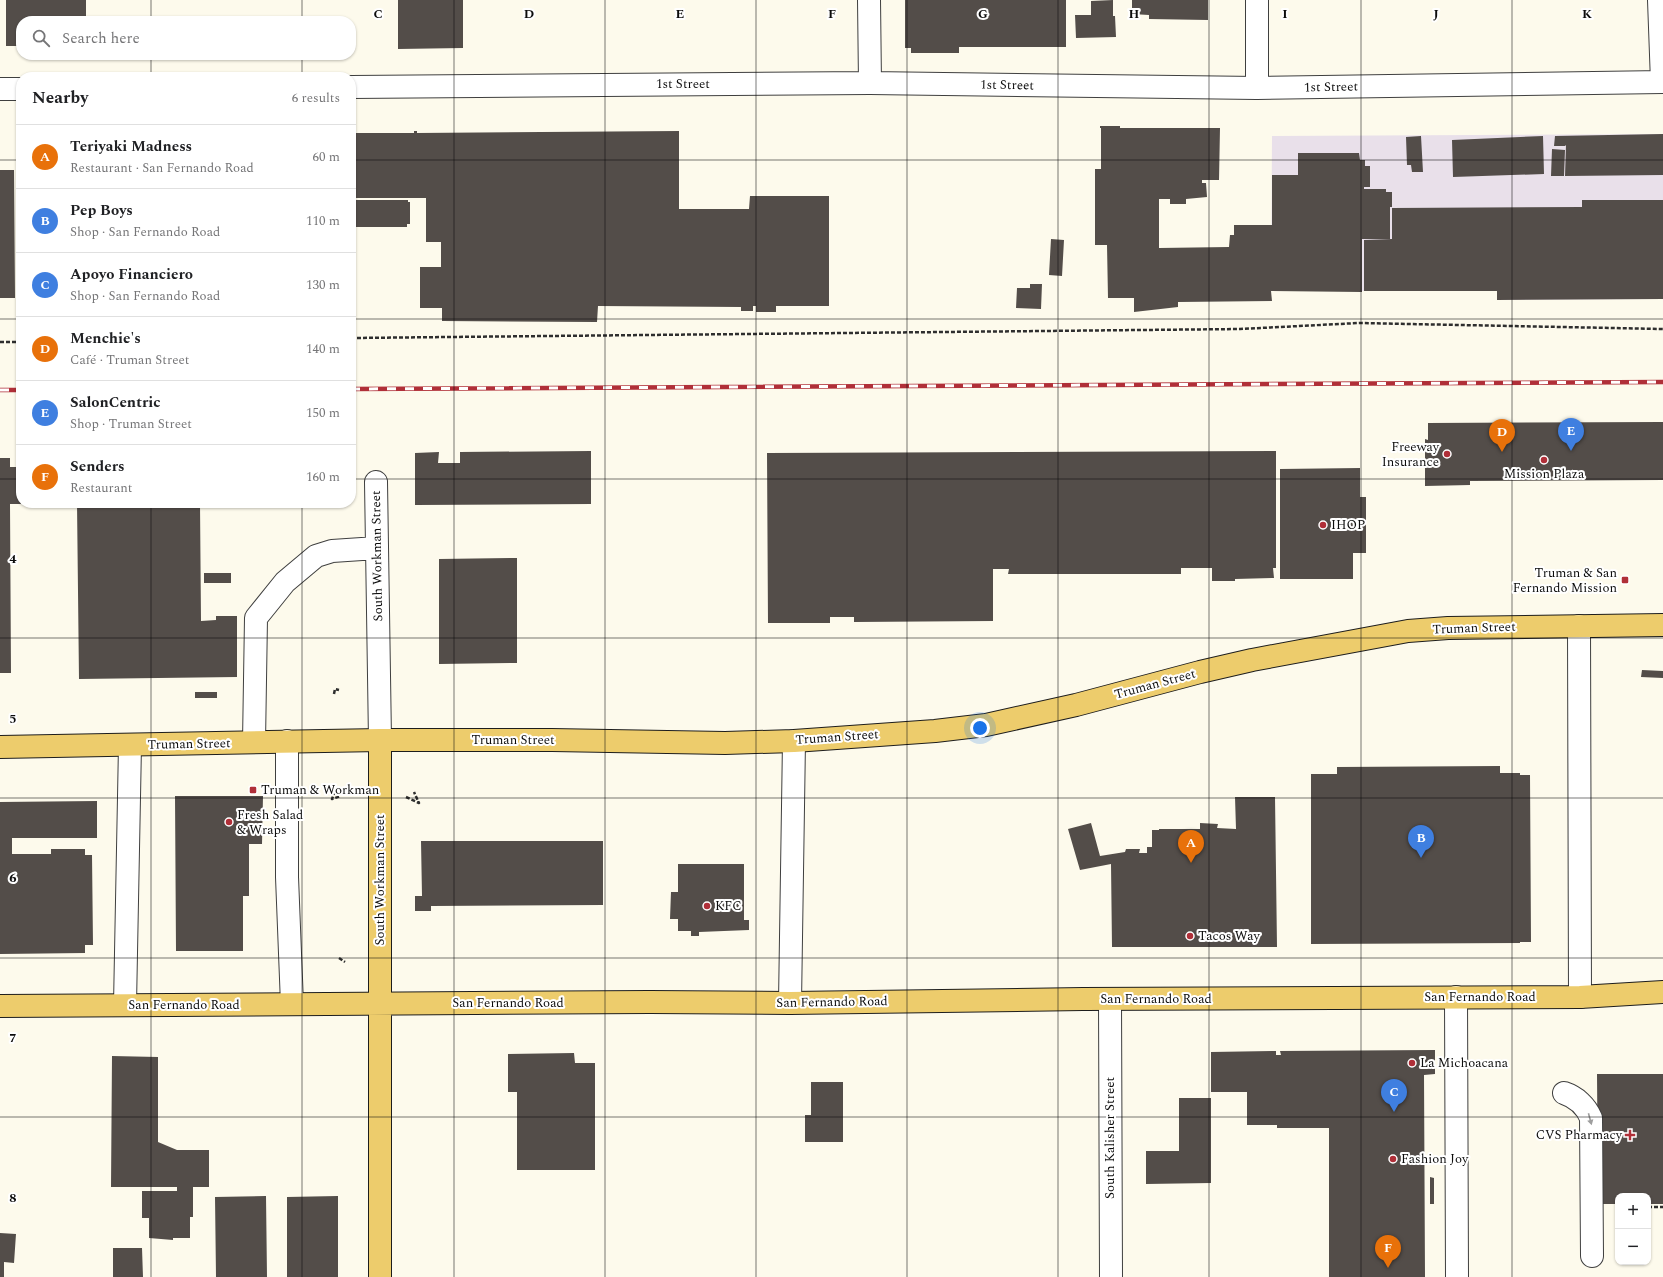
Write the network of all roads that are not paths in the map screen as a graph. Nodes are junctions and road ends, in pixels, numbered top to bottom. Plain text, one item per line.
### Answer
1 (869, 0) edge
2 (1257, 0) edge
3 (1659, 0) edge
4 (1662, 82) edge
5 (870, 83) junction
6 (356, 87) edge
7 (1257, 88) junction
8 (16, 89) edge
9 (0, 90) edge
10 (376, 482) dead end
11 (377, 548) junction
12 (1663, 625) edge
13 (1579, 626) junction
14 (380, 740) junction
15 (287, 741) junction
16 (794, 741) junction
17 (254, 742) junction
18 (130, 744) junction
19 (0, 747) edge
20 (1663, 992) edge
21 (1580, 996) junction
22 (1456, 997) junction
23 (1110, 999) junction
24 (790, 1003) junction
25 (292, 1004) junction
26 (379, 1004) junction
27 (125, 1005) junction
28 (0, 1006) edge
29 (1564, 1093) dead end
30 (1592, 1256) dead end
31 (380, 1277) edge
32 (1110, 1277) edge
33 (1457, 1277) edge

1 - 5 street
2 - 7 street
3 - 4 street
4 - 7 street, 1st Street
5 - 6 street, 1st Street
5 - 7 street, 1st Street
8 - 9 street
10 - 11 street, South Workman Street
11 - 14 street, South Workman Street
11 - 17 street
12 - 13 main road, Truman Street
13 - 16 main road, Truman Street
13 - 21 street
14 - 15 main road, Truman Street
14 - 16 main road, Truman Street
14 - 26 main road, South Workman Street
15 - 17 main road, Truman Street
15 - 25 street
16 - 24 street
17 - 18 main road, Truman Street
18 - 19 main road, Truman Street
18 - 27 street
20 - 21 main road, San Fernando Road
21 - 22 main road, San Fernando Road
22 - 23 main road, San Fernando Road
22 - 33 street
23 - 24 main road, San Fernando Road
23 - 32 street, South Kalisher Street
24 - 26 main road, San Fernando Road
25 - 26 main road, San Fernando Road
25 - 27 main road, San Fernando Road
26 - 31 main road, South Workman Street
27 - 28 main road, San Fernando Road
29 -> 30 street

